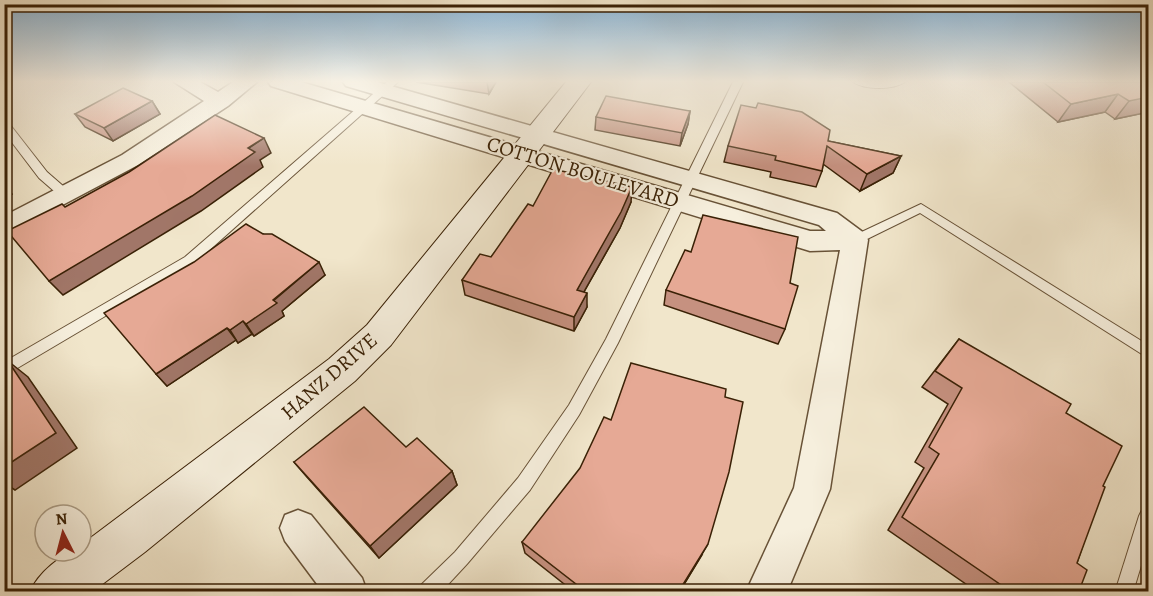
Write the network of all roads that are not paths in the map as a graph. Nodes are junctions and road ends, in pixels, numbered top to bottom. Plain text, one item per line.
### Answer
1 (207, 110) edge
2 (363, 110) edge
3 (368, 110) edge
4 (445, 110) edge
5 (557, 110) edge
6 (725, 110) edge
7 (4, 124) edge
8 (530, 144) junction
9 (686, 191) junction
10 (66, 195) junction
11 (4, 227) edge
12 (855, 240) junction
13 (1149, 352) edge
14 (4, 370) edge
15 (1149, 516) edge
16 (298, 528) dead end
17 (53, 591) edge
18 (348, 591) edge
19 (428, 591) edge
20 (765, 591) edge
21 (1124, 591) edge

1 - 10 street
2 - 14 lane
3 - 8 street, COTTON BOULEVARD
4 - 8 street, COTTON BOULEVARD
5 - 8 street, HANZ DRIVE
6 - 9 lane
7 - 10 lane
8 - 9 street, COTTON BOULEVARD
8 - 17 street, HANZ DRIVE
9 - 12 street, COTTON BOULEVARD
9 - 19 lane
10 - 11 street
12 - 13 lane
12 - 20 street
15 - 21 lane
16 - 18 street

